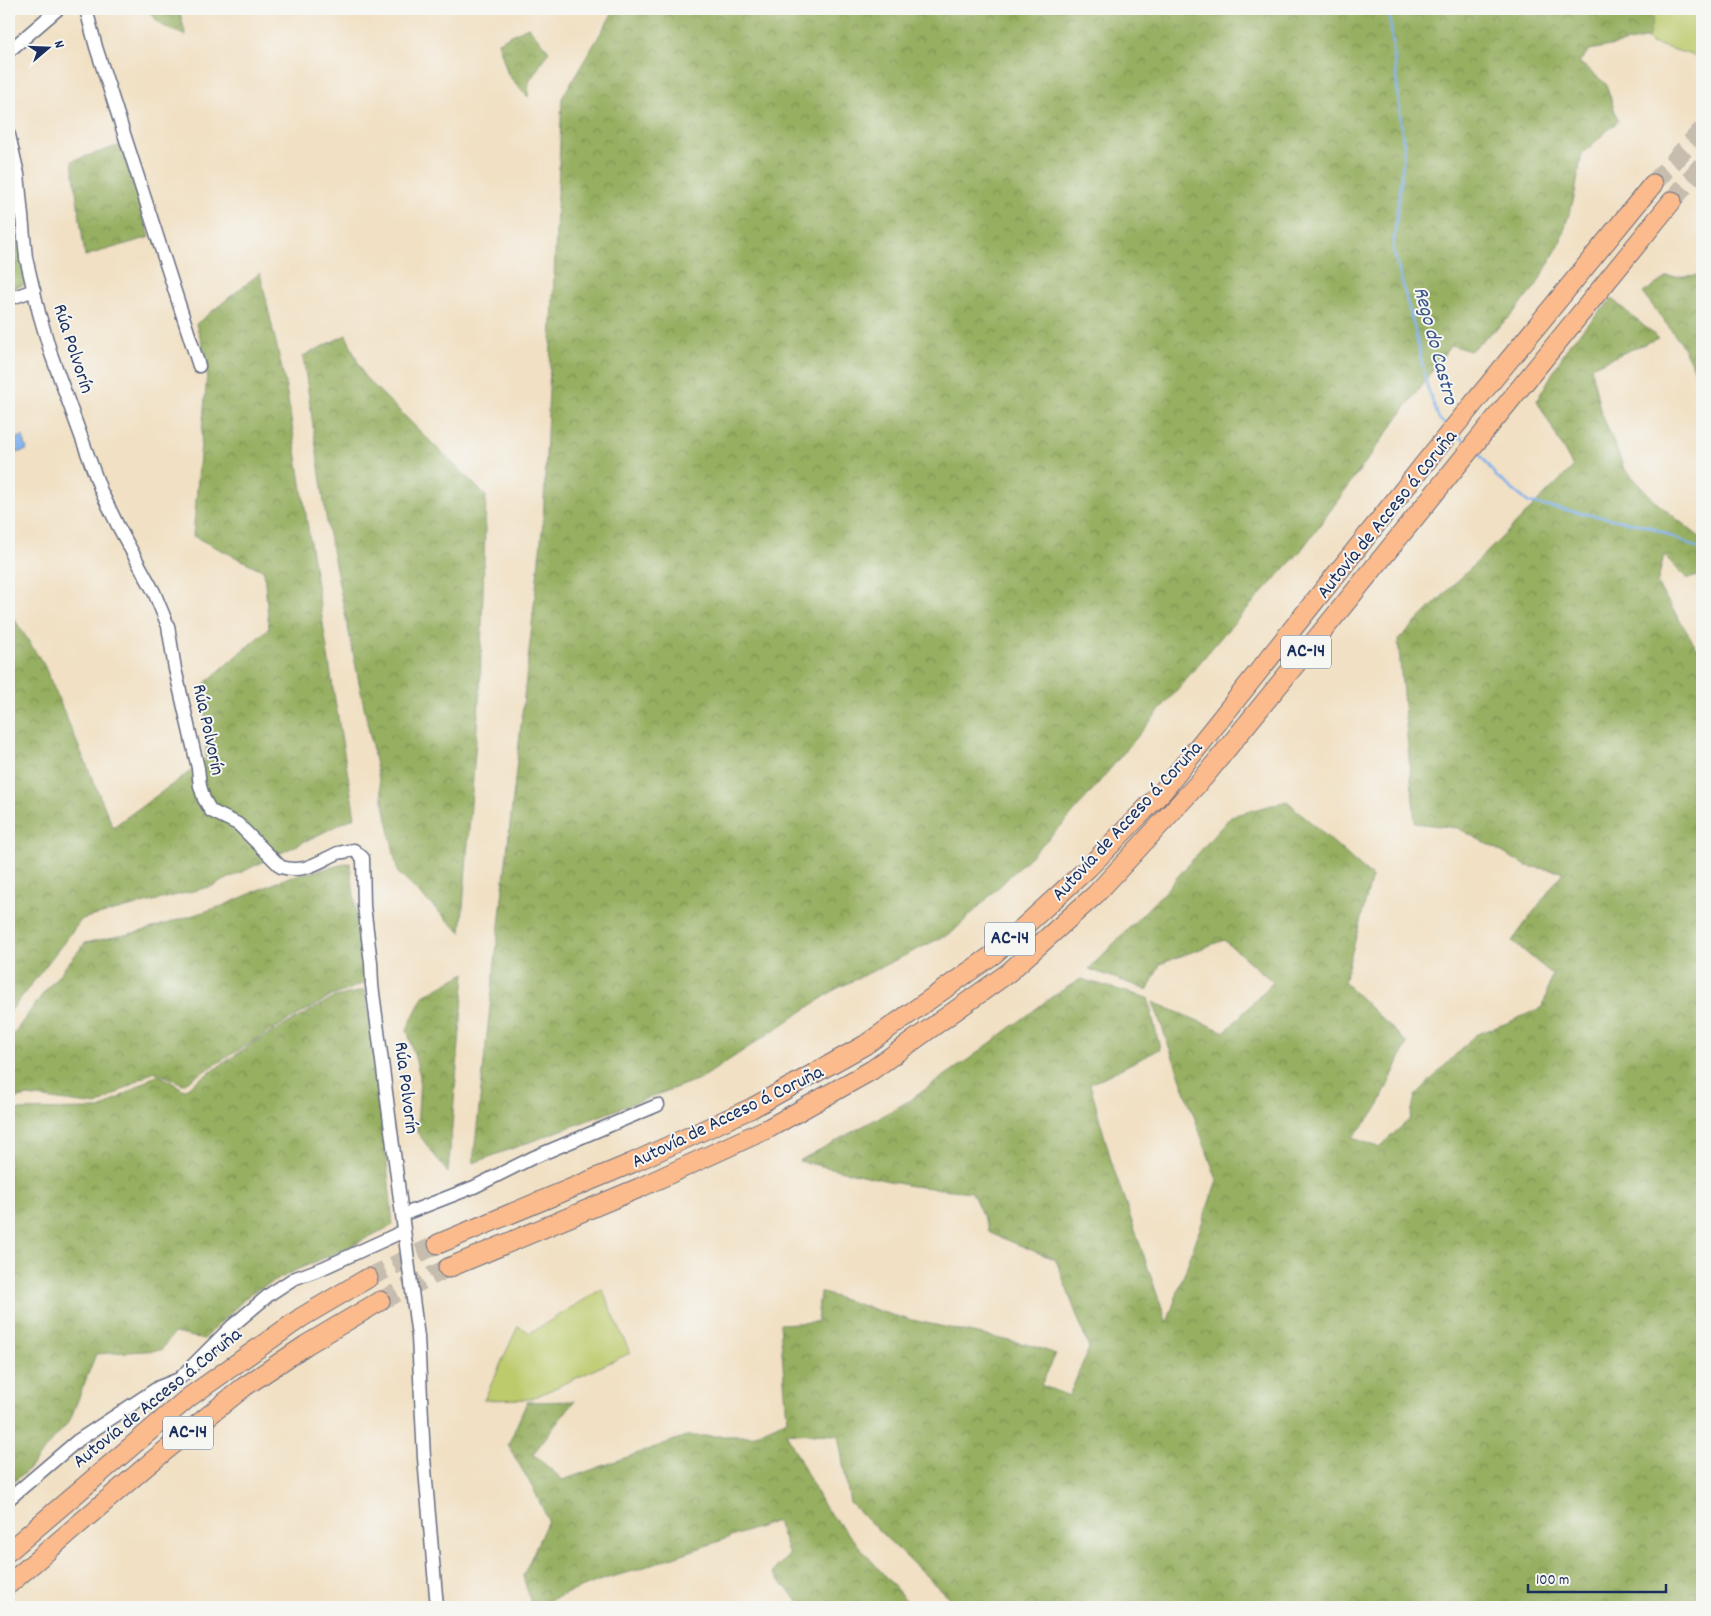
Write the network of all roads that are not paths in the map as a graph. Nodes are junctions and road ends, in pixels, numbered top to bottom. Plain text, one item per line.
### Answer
1 (58, 9) edge
2 (86, 9) edge
3 (9, 51) edge
4 (9, 135) edge
5 (1653, 184) tunnel mouth
6 (1672, 201) tunnel mouth
7 (34, 290) junction
8 (9, 299) edge
9 (199, 366) dead end
10 (658, 1105) dead end
11 (403, 1224) junction
12 (438, 1244) tunnel mouth
13 (448, 1268) tunnel mouth
14 (368, 1278) tunnel mouth
15 (380, 1301) tunnel mouth
16 (9, 1498) edge
17 (9, 1551) edge
18 (9, 1584) edge
19 (436, 1607) edge

1 - 3 street
2 - 9 street
4 - 7 street, Rúa Polvorín
5 - 12 highway, Autovía de Acceso á Coruña / AC-14
6 - 13 highway, Autovía de Acceso á Coruña / AC-14
7 - 8 street
7 - 11 street, Rúa Polvorín
10 - 11 street
11 - 16 street
11 - 19 street
14 - 17 highway, Autovía de Acceso á Coruña / AC-14
15 - 18 highway, AC-14

